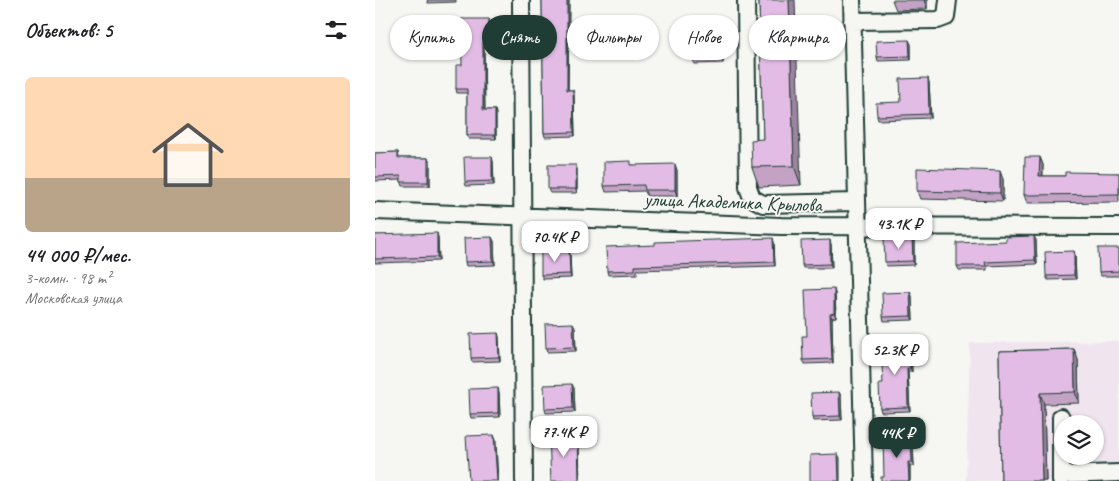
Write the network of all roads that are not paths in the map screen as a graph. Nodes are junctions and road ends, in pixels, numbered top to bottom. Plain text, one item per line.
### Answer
1 (521, 0) edge
2 (747, 0) edge
3 (852, 0) edge
4 (948, 0) edge
5 (852, 21) junction
6 (857, 202) junction
7 (375, 210) edge
8 (523, 216) junction
9 (858, 226) junction
10 (1119, 227) edge
11 (1061, 465) edge
12 (1119, 473) edge
13 (1061, 478) edge
14 (523, 481) edge
15 (864, 481) edge

1 - 8 street
2 - 6 street
3 - 5 street
4 - 5 street
5 - 6 street
6 - 9 street
7 - 8 street, улица Академика Крылова
8 - 9 street, улица Академика Крылова
8 - 14 street
9 - 10 street, улица Академика Крылова
9 - 15 street
11 - 13 street
12 - 13 street

